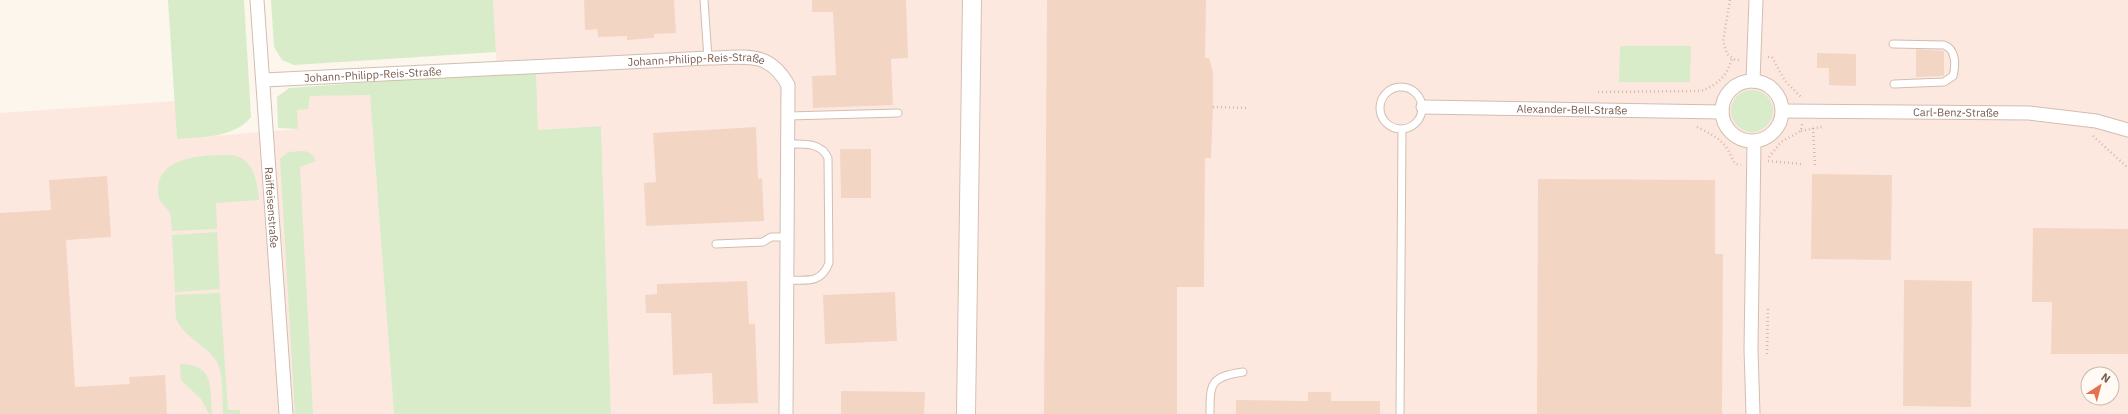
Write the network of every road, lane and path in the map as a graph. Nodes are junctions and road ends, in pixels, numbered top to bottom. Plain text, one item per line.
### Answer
1 (257, 0) edge
2 (704, 0) edge
3 (972, 0) edge
4 (1730, 0) edge
5 (1756, 0) edge
6 (1893, 44) dead end
7 (708, 58) junction
8 (1732, 58) junction
9 (1755, 59) junction
10 (264, 80) junction
11 (1753, 81) junction
12 (1894, 84) dead end
13 (1598, 92) dead end
14 (1696, 92) junction
15 (1213, 107) dead end
16 (1423, 107) junction
17 (1249, 108) dead end
18 (1783, 111) junction
19 (1697, 112) junction
20 (1722, 112) junction
21 (1803, 112) junction
22 (898, 113) dead end
23 (788, 116) junction
24 (1813, 128) dead end
25 (1402, 129) junction
26 (2128, 130) edge
27 (1754, 142) junction
28 (788, 144) junction
29 (1768, 161) junction
30 (1802, 164) dead end
31 (1754, 165) junction
32 (1815, 165) dead end
33 (787, 238) junction
34 (716, 244) dead end
35 (787, 280) junction
36 (1768, 306) dead end
37 (1767, 362) dead end
38 (1243, 372) dead end
39 (286, 414) edge
40 (786, 414) edge
41 (966, 414) edge
42 (1210, 414) edge
43 (1400, 414) edge
44 (1753, 414) edge

1 - 10 street, Raiffeisenstraße
2 - 7 lane
3 - 41 main road
4 - 8 path
5 - 9 street
6 - 12 lane
7 - 10 street, Johann-Philipp-Reis-Straße
7 - 23 street, Johann-Philipp-Reis-Straße
8 - 9 path
8 - 14 path
9 - 11 street
9 - 21 path
10 - 39 street, Raiffeisenstraße
11 - 18 street
11 - 20 street
13 - 14 path
14 - 19 path
15 - 17 path
16 - 19 street, Alexander-Bell-Straße
16 - 25 lane
16 - 25 lane
18 - 21 street, Carl-Benz-Straße
18 - 27 street
19 - 20 street, Alexander-Bell-Straße
19 - 31 path
20 - 27 street
21 - 26 street, Carl-Benz-Straße
21 - 29 path
22 - 23 lane
23 - 28 street, Johann-Philipp-Reis-Straße
24 - 32 path
25 - 43 lane
27 - 31 street
28 - 33 street, Johann-Philipp-Reis-Straße
28 - 35 lane
29 - 30 path
29 - 31 path
31 - 44 street
33 - 34 lane
33 - 35 street, Johann-Philipp-Reis-Straße
35 - 40 street, Johann-Philipp-Reis-Straße
36 - 37 path
38 - 42 lane

